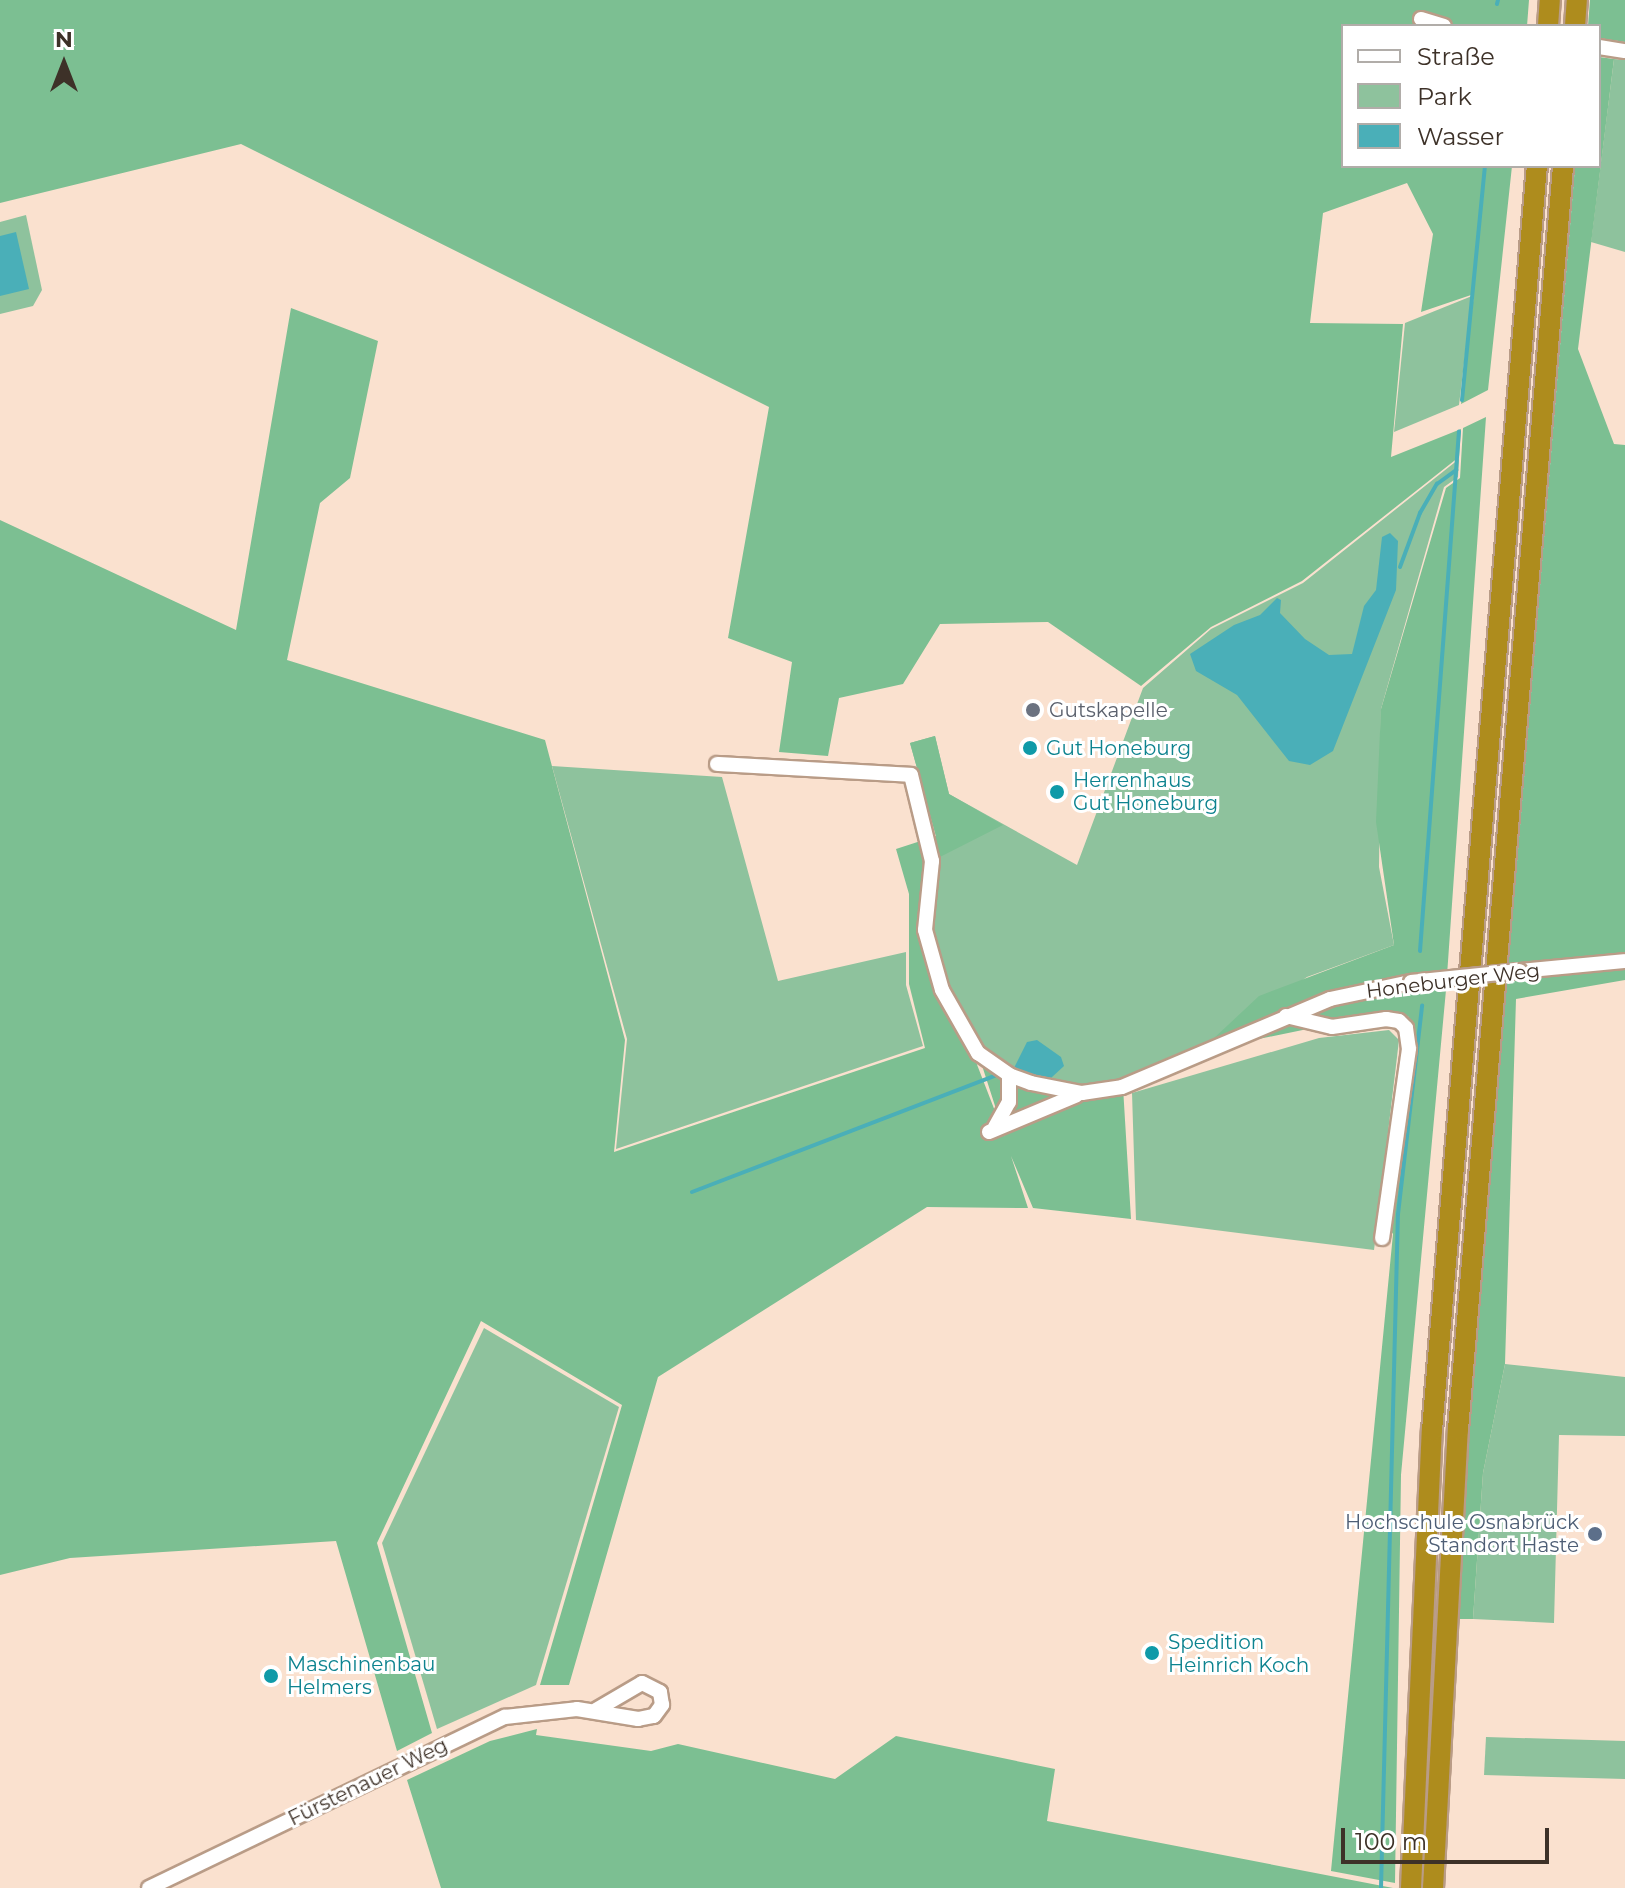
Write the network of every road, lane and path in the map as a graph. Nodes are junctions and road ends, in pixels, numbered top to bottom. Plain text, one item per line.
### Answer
1 (1577, 0) edge
2 (1421, 19) dead end
3 (1437, 24) edge
4 (1575, 24) edge
5 (1601, 47) edge
6 (1625, 51) edge
7 (1537, 168) edge
8 (1563, 168) edge
9 (717, 764) dead end
10 (1625, 961) edge
11 (1285, 1016) junction
12 (1005, 1073) junction
13 (1082, 1093) junction
14 (1382, 1238) dead end
15 (596, 1710) dead end
16 (149, 1888) edge
17 (1411, 1888) edge
18 (1433, 1888) edge

1 - 4 highway
2 - 3 street
5 - 6 street
7 - 17 highway
8 - 18 highway
9 - 12 street, Honeburger Weg
10 - 11 street, Honeburger Weg, bridge
11 - 13 street, Honeburger Weg
11 - 14 street, Honeburger Weg
12 - 13 street, Honeburger Weg
12 - 13 street, Honeburger Weg
15 - 16 street, Fürstenauer Weg

